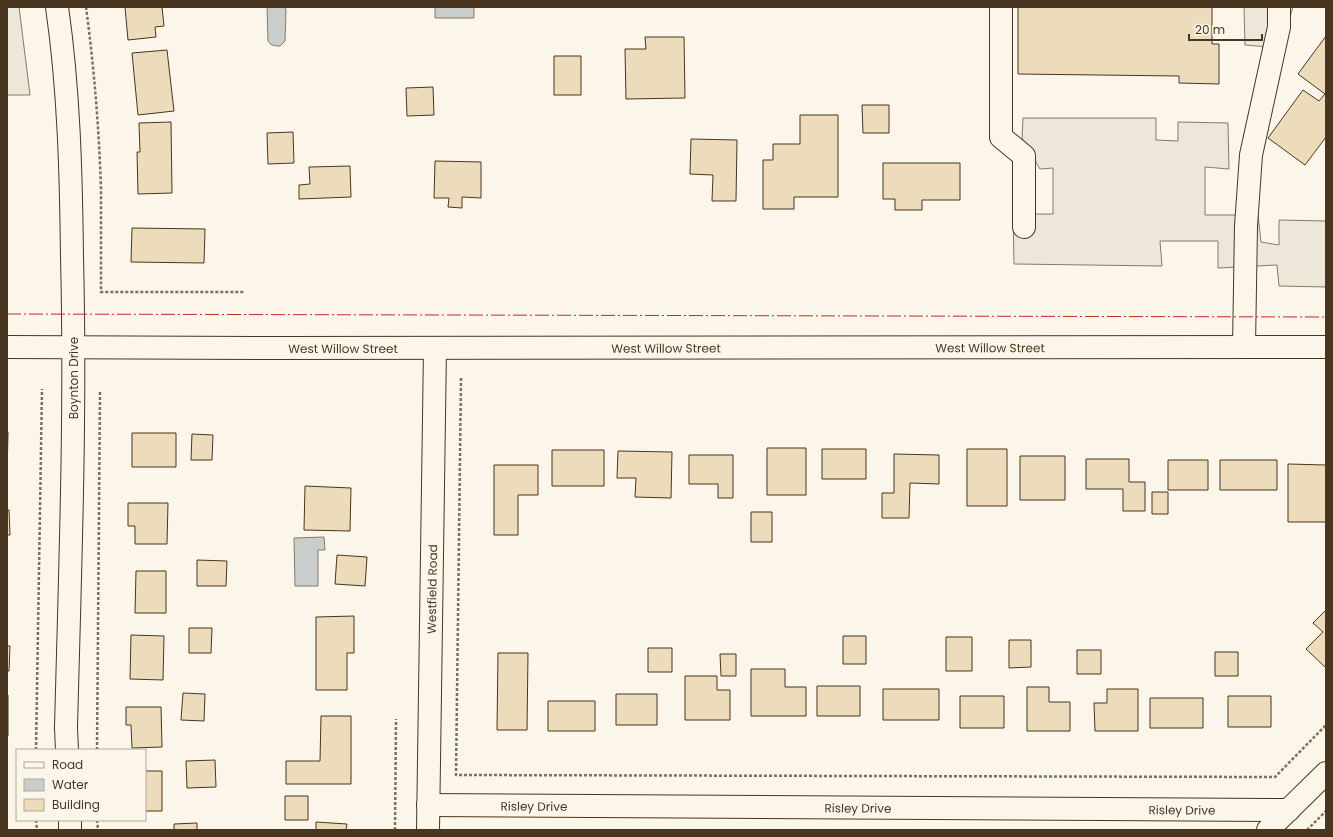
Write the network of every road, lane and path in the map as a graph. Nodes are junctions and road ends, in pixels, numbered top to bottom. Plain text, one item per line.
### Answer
1 (57, 7) edge
2 (86, 7) edge
3 (1001, 7) edge
4 (1279, 7) edge
5 (1024, 227) dead end
6 (244, 292) dead end
7 (7, 347) edge
8 (73, 347) junction
9 (1244, 347) junction
10 (1326, 347) edge
11 (435, 348) junction
12 (461, 378) dead end
13 (42, 389) dead end
14 (100, 391) dead end
15 (396, 719) dead end
16 (1326, 725) edge
17 (36, 749) edge
18 (67, 749) edge
19 (97, 749) edge
20 (1326, 773) edge
21 (428, 805) junction
22 (1288, 810) junction
23 (1326, 811) edge
24 (395, 830) edge
25 (428, 830) edge
26 (1268, 830) edge
27 (1307, 830) edge

1 - 8 street, Boynton Drive
2 - 6 path
3 - 5 street
4 - 9 street
7 - 8 street, West Willow Street
8 - 11 street, West Willow Street
8 - 18 street, Boynton Drive
9 - 10 street, West Willow Street
9 - 11 street, West Willow Street
11 - 21 street, Westfield Road
12 - 16 path
13 - 17 path
14 - 19 path
15 - 24 path
20 - 22 street
21 - 22 street, Risley Drive
21 - 25 street, Westfield Road
22 - 26 street
23 - 27 path

